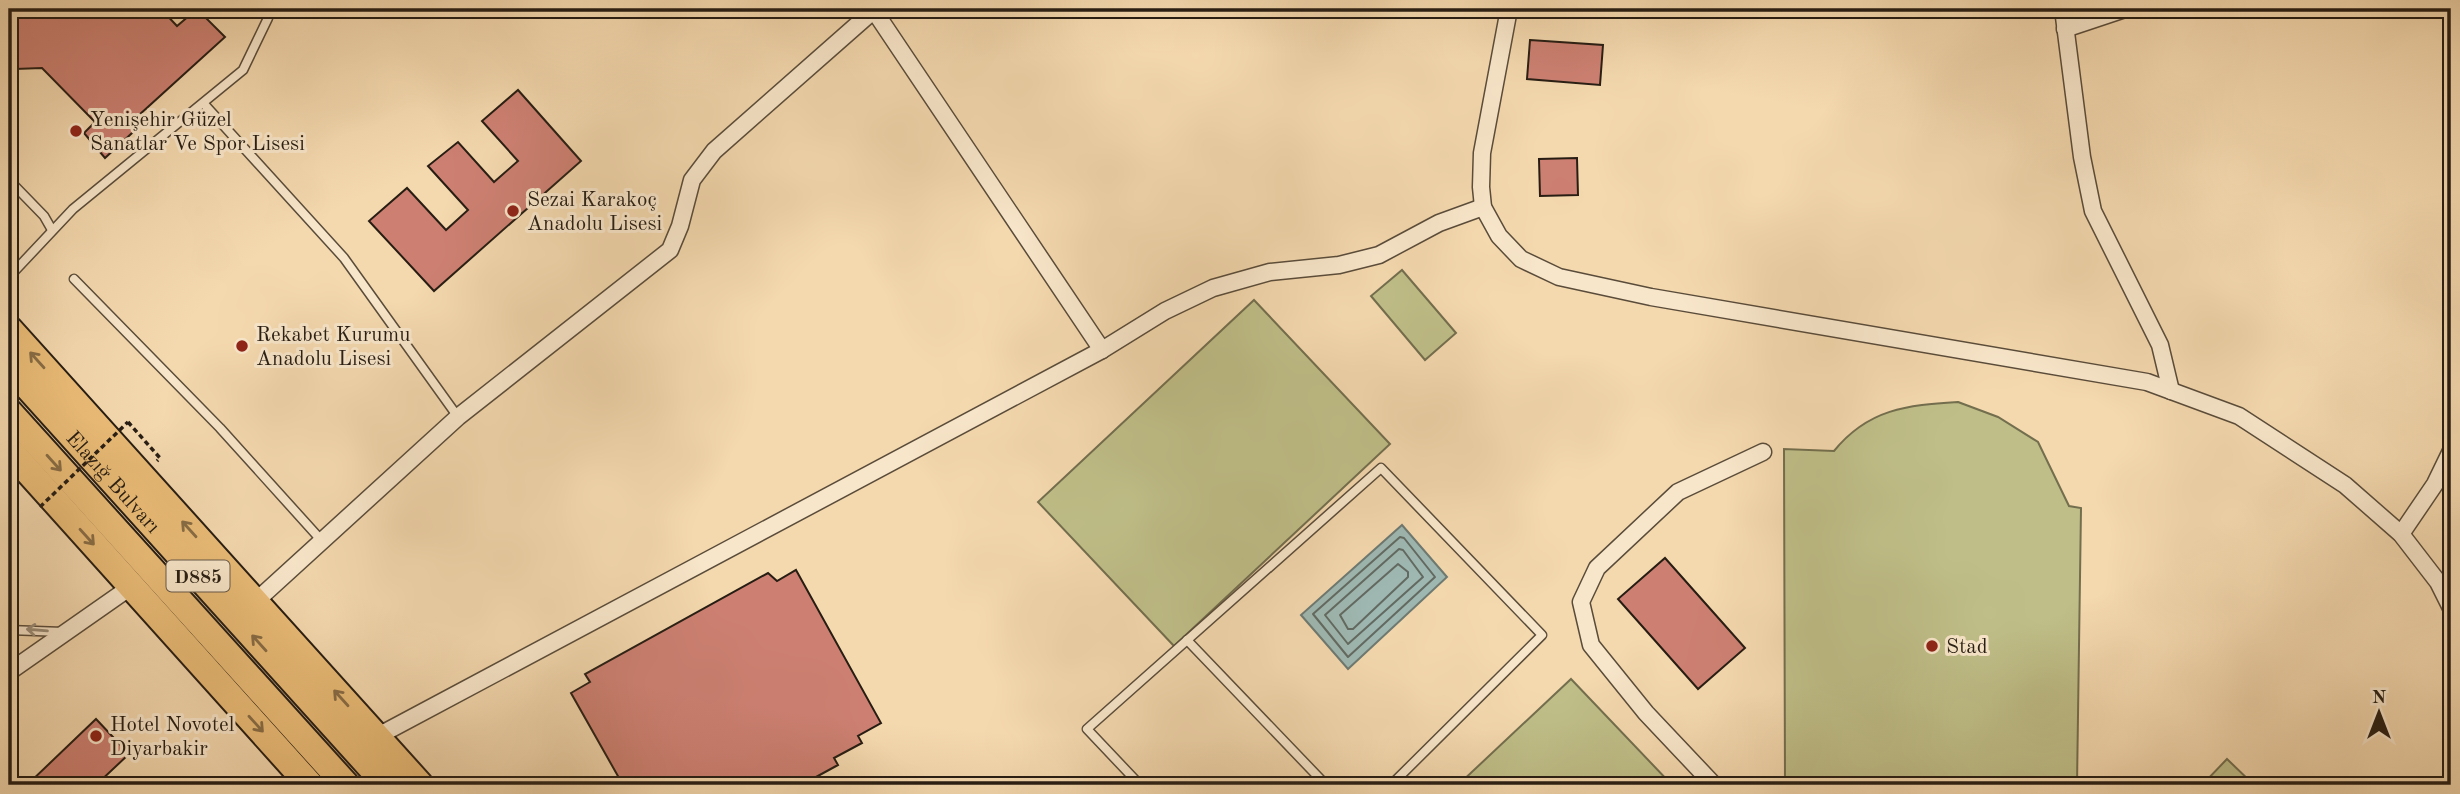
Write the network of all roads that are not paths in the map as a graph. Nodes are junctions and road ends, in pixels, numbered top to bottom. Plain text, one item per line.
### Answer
1 (269, 9) edge
2 (873, 9) edge
3 (1509, 9) edge
4 (2063, 9) edge
5 (2125, 9) edge
6 (2065, 29) junction
7 (204, 104) junction
8 (9, 180) edge
9 (1483, 208) junction
10 (52, 230) junction
11 (9, 277) edge
12 (74, 279) dead end
13 (9, 329) edge
14 (1102, 350) junction
15 (9, 366) edge
16 (2171, 391) junction
17 (9, 412) edge
18 (458, 417) junction
19 (9, 450) edge
20 (1763, 452) dead end
21 (2451, 452) edge
22 (2401, 534) junction
23 (322, 541) junction
24 (132, 586) junction
25 (255, 602) junction
26 (2451, 608) edge
27 (9, 630) edge
28 (66, 632) junction
29 (1187, 640) junction
30 (9, 672) edge
31 (376, 737) junction
32 (310, 785) edge
33 (345, 785) edge
34 (387, 785) edge
35 (420, 785) edge
36 (1140, 785) edge
37 (1326, 785) edge
38 (1391, 785) edge
39 (1714, 785) edge

1 - 7 lane
2 - 14 street
2 - 18 street
3 - 9 street
4 - 6 street
5 - 6 street
6 - 16 street
7 - 10 lane
7 - 18 lane
8 - 10 lane
9 - 14 street
9 - 16 street
10 - 11 lane
12 - 23 lane
25 -> 13 highway
14 - 31 street
34 -> 15 highway, Elazığ Bulvarı / D885
16 - 22 street
17 -> 33 highway, Elazığ Bulvarı / D885
18 - 23 street
19 -> 24 highway
20 - 39 street
21 - 22 street
22 - 26 street
23 - 25 street
24 - 28 street
24 -> 32 highway
31 -> 25 highway
28 -> 27 lane
28 - 30 street
29 - 36 lane
29 - 37 lane
29 - 38 lane
31 - 35 highway

